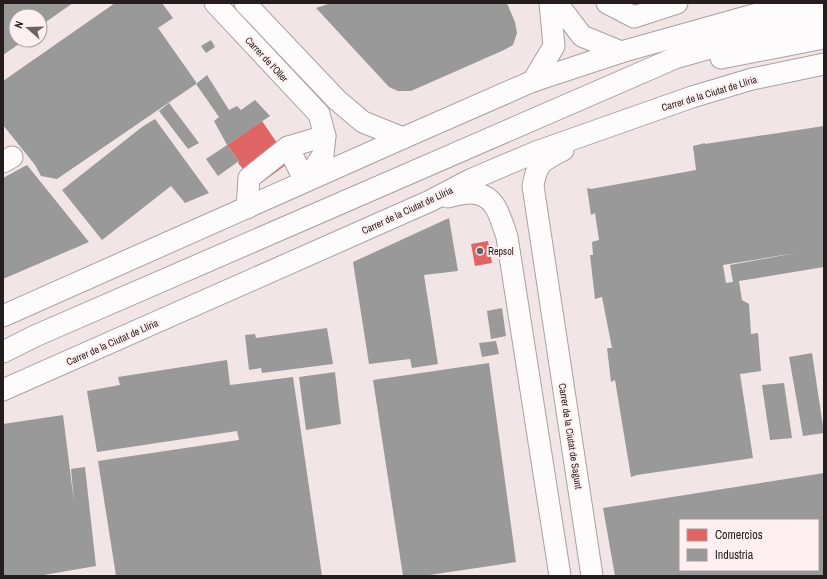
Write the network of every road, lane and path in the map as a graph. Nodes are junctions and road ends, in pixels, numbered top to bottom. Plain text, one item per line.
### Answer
1 (215, 3) edge
2 (245, 3) edge
3 (550, 3) edge
4 (557, 3) edge
5 (607, 3) edge
6 (677, 3) edge
7 (796, 5) edge
8 (824, 5) edge
9 (824, 20) edge
10 (824, 38) edge
11 (622, 52) junction
12 (824, 64) edge
13 (533, 81) junction
14 (609, 85) junction
15 (337, 100) junction
16 (319, 114) junction
17 (602, 128) junction
18 (325, 136) junction
19 (398, 140) junction
20 (288, 147) junction
21 (311, 179) junction
22 (430, 201) junction
23 (247, 208) junction
24 (549, 296) junction
25 (517, 300) junction
26 (3, 316) edge
27 (34, 336) junction
28 (3, 345) edge
29 (3, 352) edge
30 (3, 390) edge
31 (560, 576) edge
32 (592, 576) edge

1 - 16 street, Carrer de l'Oller
2 - 15 street
3 - 13 street
4 - 11 street
5 - 6 street
7 - 8 street
7 - 11 street
9 - 14 street
10 - 14 street
11 - 13 street
12 - 17 street, Carrer de la Ciutat de Llíria
13 - 19 street
14 - 27 street
15 - 16 street
15 - 19 street
16 - 18 street, Carrer de l'Oller
17 - 22 street, Carrer de la Ciutat de Llíria
17 - 24 street, Carrer de la Ciutat de Sagunt
18 - 20 street
18 - 21 street, Carrer de l'Oller
19 - 21 street
20 - 21 street
20 - 23 street
21 - 23 street
22 - 25 street
22 - 30 street, Carrer de la Ciutat de Llíria
23 - 26 street
24 - 25 street
24 - 32 street, Carrer de la Ciutat de Sagunt
25 - 31 street
27 - 28 street
27 - 29 street

